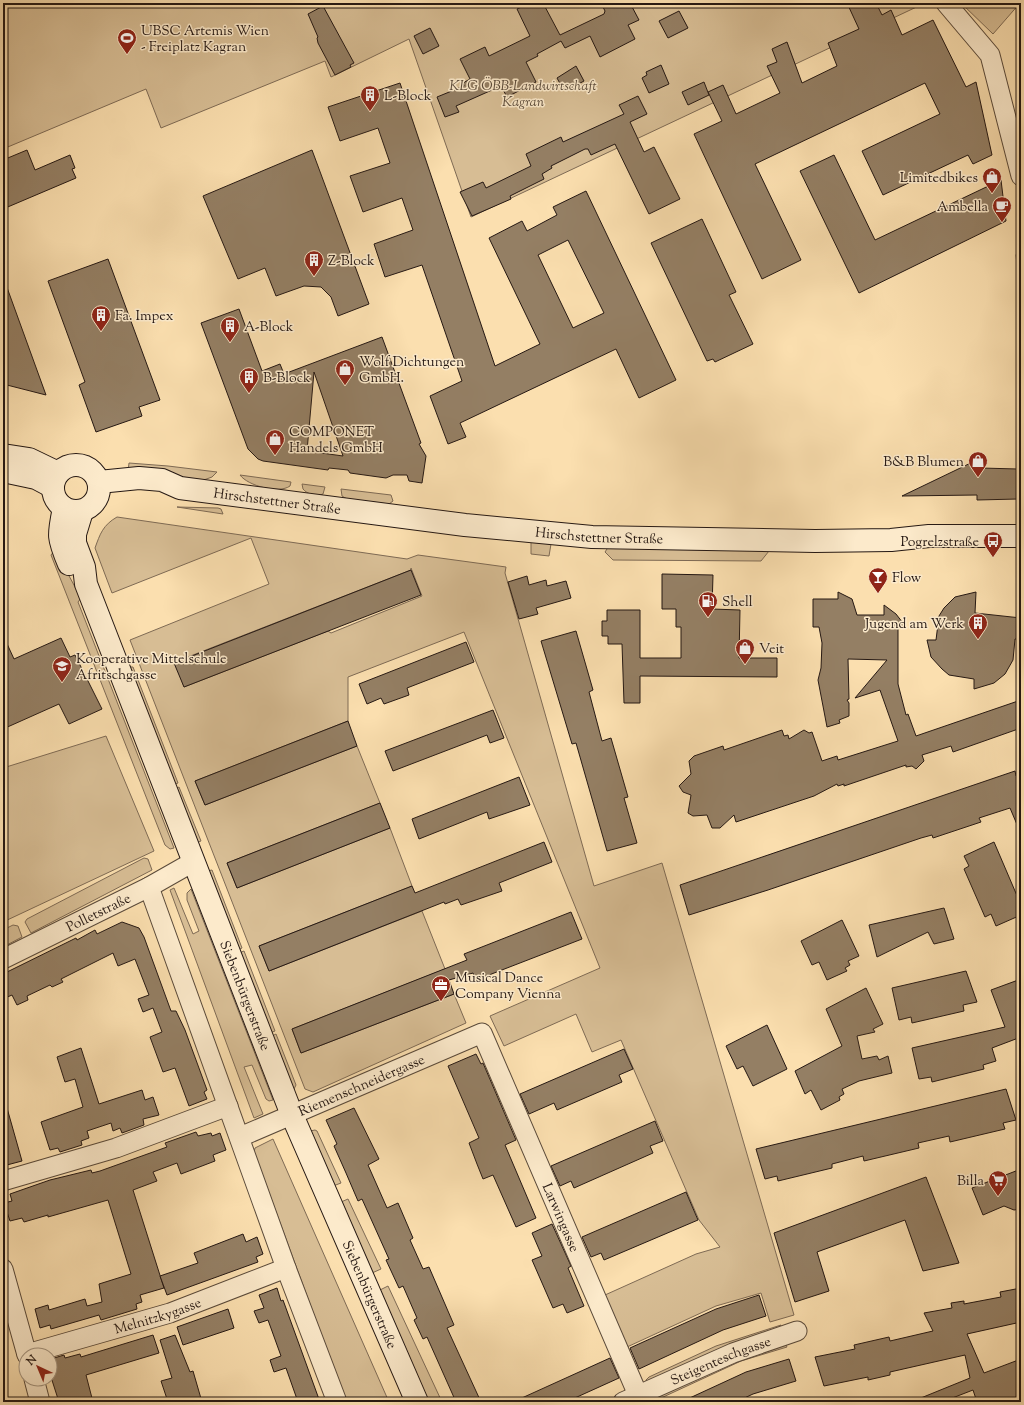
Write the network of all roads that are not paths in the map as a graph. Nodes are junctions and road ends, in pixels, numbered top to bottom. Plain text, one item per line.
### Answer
1 (946, 3) edge
2 (1021, 176) edge
3 (3, 455) edge
4 (3, 471) edge
5 (56, 480) junction
6 (86, 499) junction
7 (1021, 536) edge
8 (193, 862) junction
9 (148, 887) junction
10 (3, 960) edge
11 (482, 1033) joint
12 (228, 1106) junction
13 (292, 1115) junction
14 (240, 1137) junction
15 (3, 1181) edge
16 (286, 1268) junction
17 (3, 1269) edge
18 (797, 1331) dead end
19 (25, 1347) edge
20 (51, 1347) edge
21 (36, 1387) edge
22 (634, 1400) edge
23 (40, 1402) edge
24 (337, 1402) edge
25 (417, 1402) edge

1 - 2 street
3 - 5 main road
4 - 5 main road
5 - 6 main road
5 - 6 main road
6 - 7 main road, Hirschstettner Straße
6 - 8 main road, Siebenbürgerstraße
8 - 9 street, Polletstraße
8 - 13 main road, Siebenbürgerstraße
9 - 10 street, Polletstraße
9 - 12 street
11 - 13 street, Riemenschneidergasse
11 - 22 street, Larwingasse
12 - 14 street
12 - 15 street
13 - 14 street, Riemenschneidergasse
13 - 25 main road, Siebenbürgerstraße
14 - 16 street
16 - 20 street, Melnitzkygasse
16 - 24 street
17 - 19 street
18 - 22 street, Steigenteschgasse
21 - 23 street

